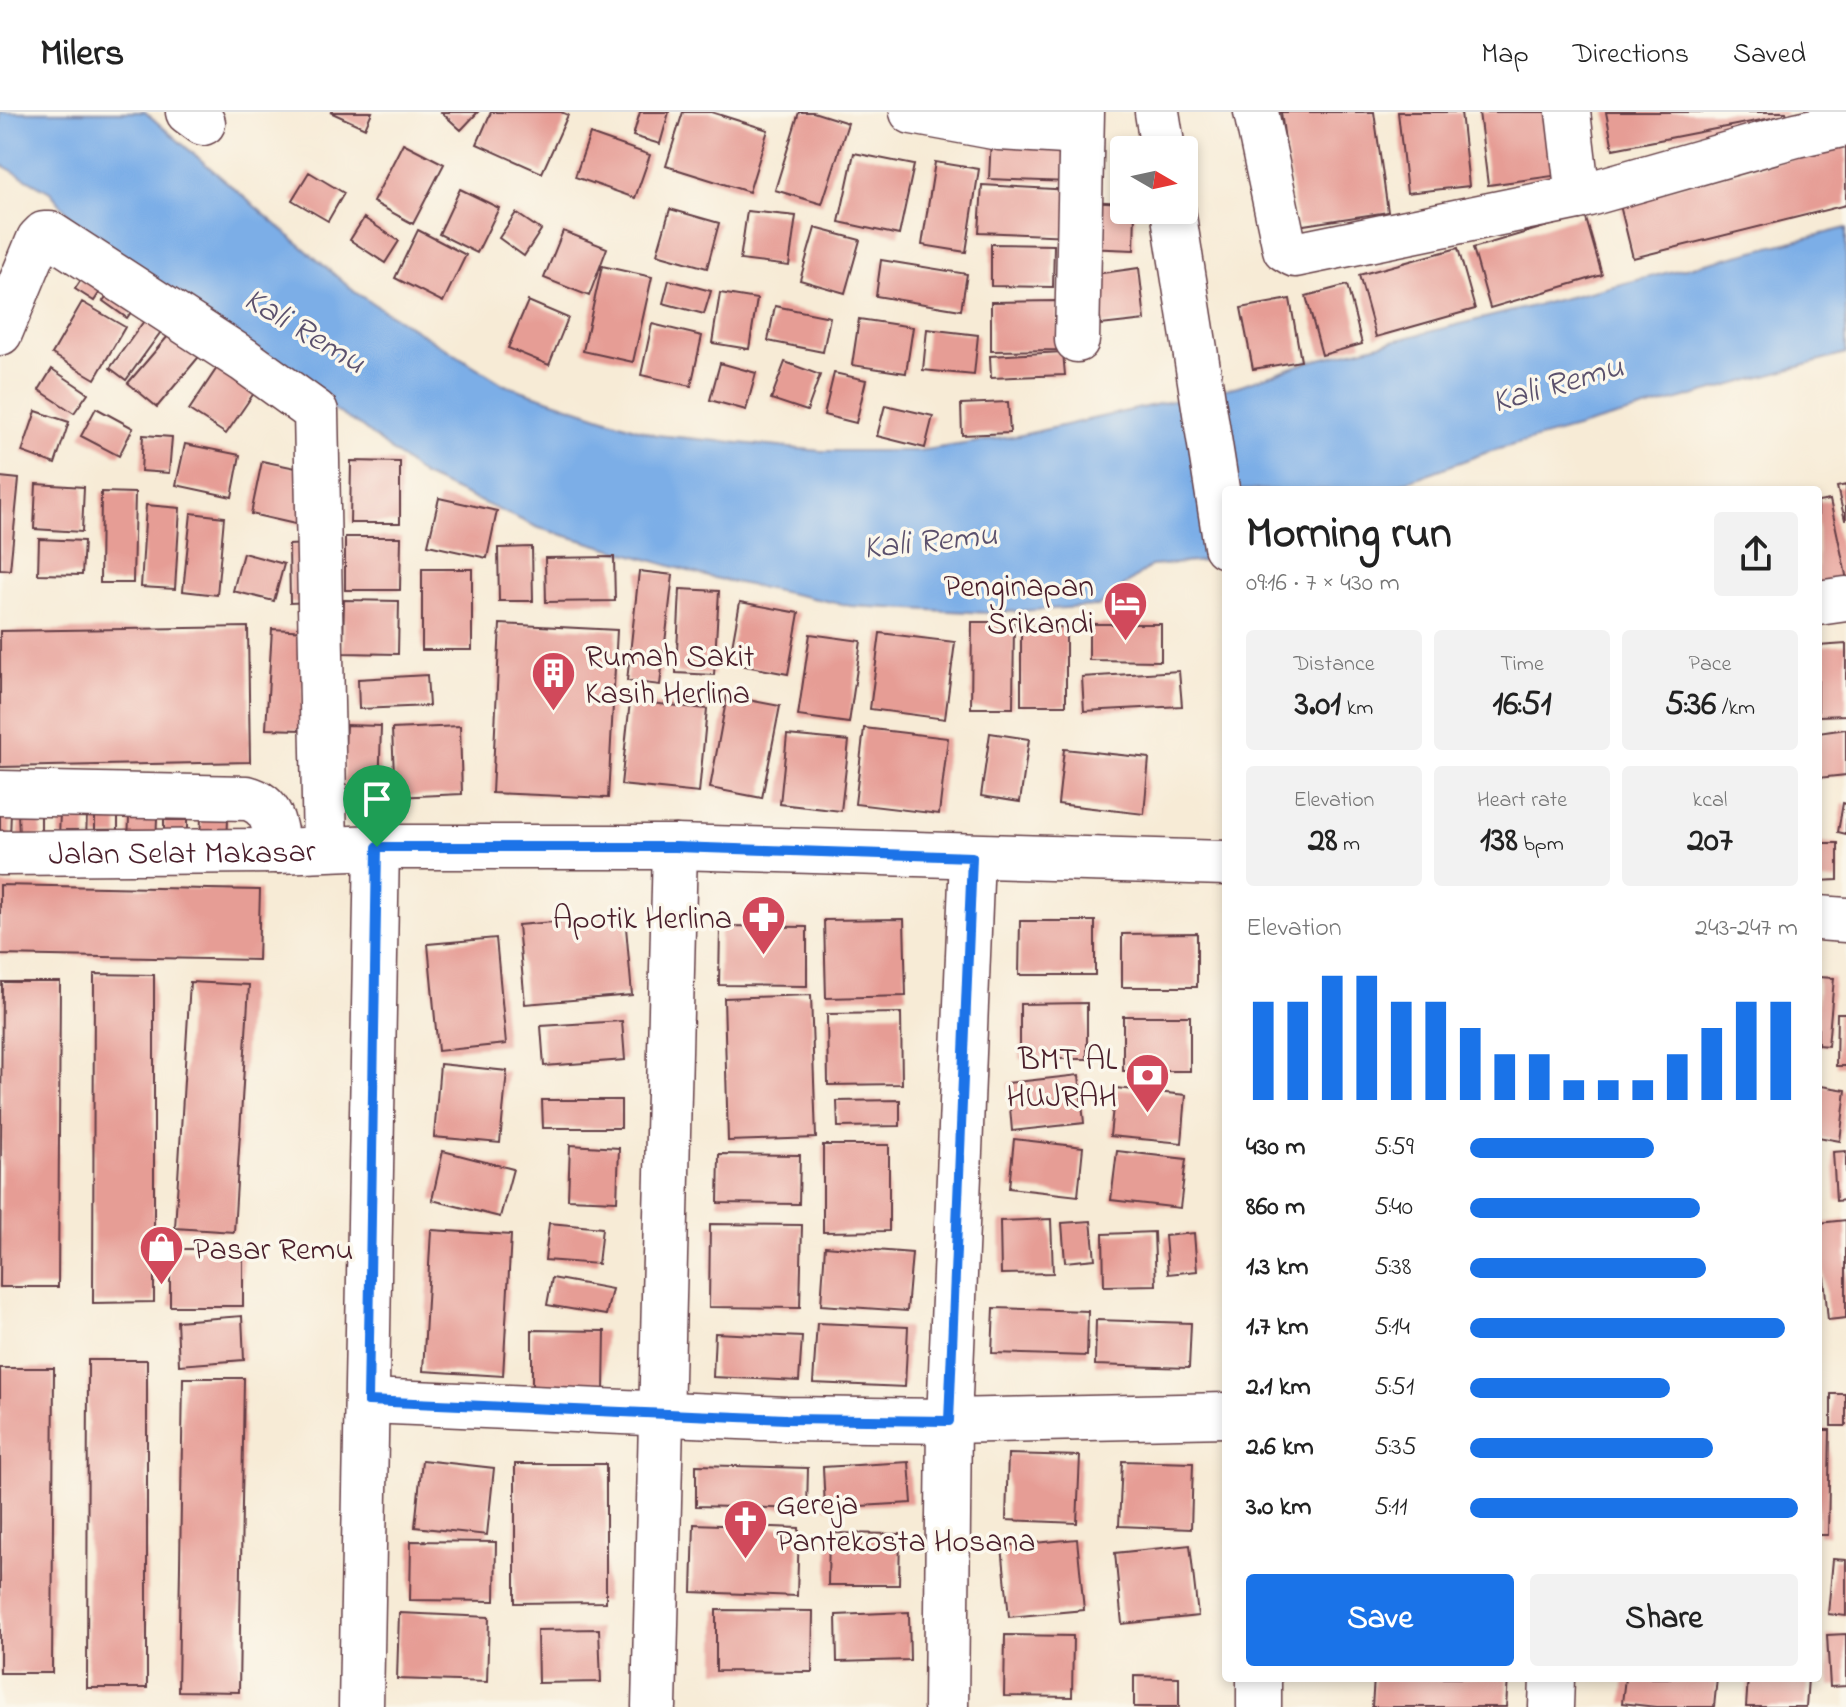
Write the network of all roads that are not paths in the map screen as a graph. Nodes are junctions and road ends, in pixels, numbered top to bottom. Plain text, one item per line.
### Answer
1 (1157, 112) edge
2 (1256, 112) edge
3 (1568, 112) edge
4 (935, 114) edge
5 (1830, 121) edge
6 (1081, 123) edge
7 (1161, 136) edge
8 (1578, 197) junction
9 (1176, 224) edge
10 (0, 333) edge
11 (1077, 340) dead end
12 (1222, 519) edge
13 (1846, 599) edge
14 (1822, 602) edge
15 (0, 793) edge
16 (377, 847) junction
17 (675, 847) junction
18 (325, 848) junction
19 (278, 851) junction
20 (0, 853) edge
21 (972, 857) junction
22 (1222, 863) edge
23 (1822, 918) edge
24 (1846, 920) edge
25 (368, 1401) junction
26 (663, 1413) junction
27 (1222, 1415) edge
28 (949, 1421) junction
29 (1259, 1682) edge
30 (1552, 1682) edge
31 (361, 1707) edge
32 (654, 1707) edge
33 (946, 1707) edge
34 (1259, 1707) edge
35 (1551, 1707) edge

1 - 7 street
2 - 8 street
3 - 8 street
4 - 6 street
5 - 8 street
6 - 11 street
9 - 12 street
10 - 18 street
13 - 14 street
15 - 19 street
16 - 17 street, Jalan Selat Makasar
16 - 18 street, Jalan Selat Makasar
16 - 25 street
17 - 21 street, Jalan Selat Makasar
17 - 26 street
18 - 19 street, Jalan Selat Makasar
19 - 20 street, Jalan Selat Makasar
21 - 22 street, Jalan Selat Makasar
21 - 28 street
23 - 24 street
25 - 26 street
25 - 31 street
26 - 28 street
26 - 32 street
27 - 28 street
28 - 33 street
29 - 34 street
30 - 35 street

